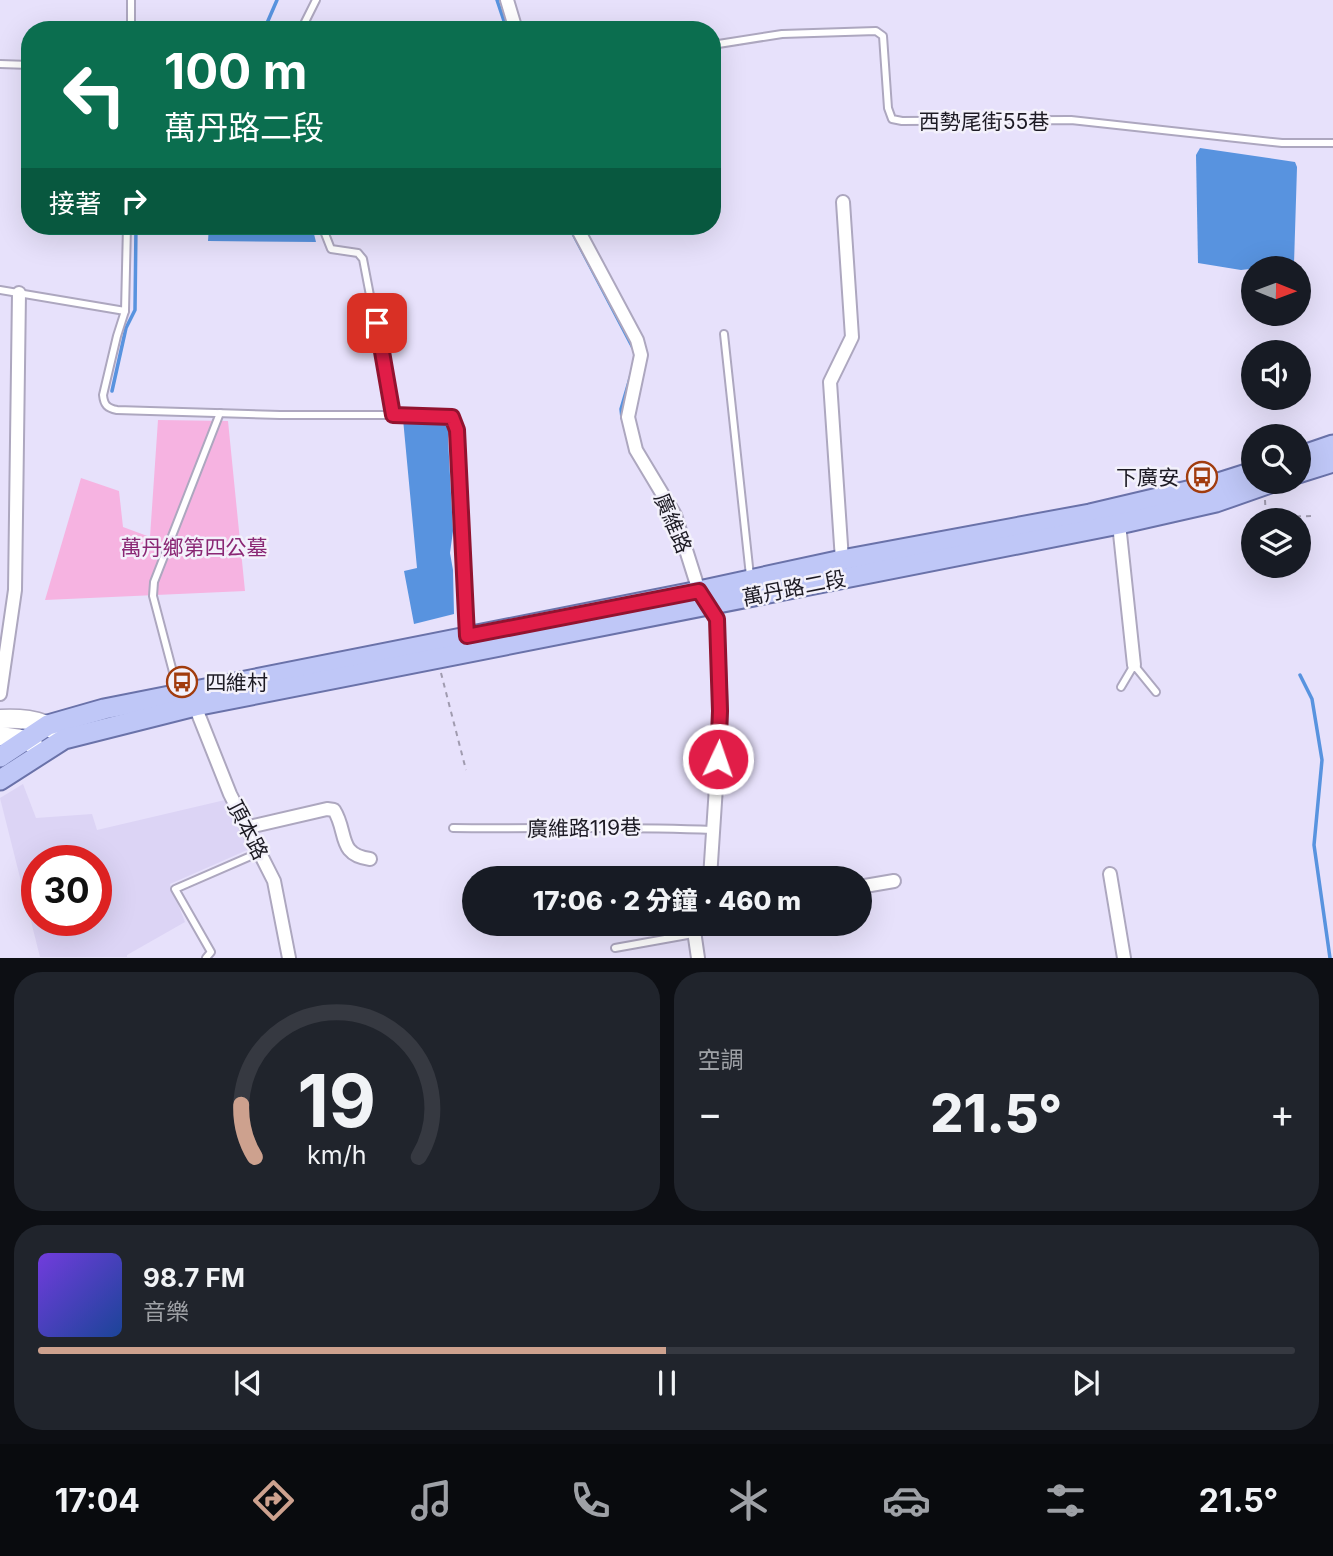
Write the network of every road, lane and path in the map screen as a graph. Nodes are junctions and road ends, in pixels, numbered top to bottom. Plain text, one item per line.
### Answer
1 (131, 0) edge
2 (316, 0) edge
3 (507, 0) edge
4 (131, 21) edge
5 (306, 21) edge
6 (513, 21) edge
7 (721, 44) edge
8 (0, 64) edge
9 (21, 65) edge
10 (1333, 143) edge
11 (843, 202) dead end
12 (127, 235) edge
13 (325, 235) edge
14 (581, 235) edge
15 (0, 290) edge
16 (19, 293) junction
17 (125, 312) junction
18 (724, 334) dead end
19 (220, 413) junction
20 (393, 415) junction
21 (1333, 445) edge
22 (1311, 453) edge
23 (1333, 462) edge
24 (1311, 469) edge
25 (1241, 482) edge
26 (1118, 516) junction
27 (1311, 516) edge
28 (1315, 516) dead end
29 (842, 560) junction
30 (751, 588) junction
31 (705, 598) junction
32 (467, 636) junction
33 (437, 659) junction
34 (1134, 665) junction
35 (1121, 687) dead end
36 (1156, 692) dead end
37 (179, 693) junction
38 (0, 694) edge
39 (195, 706) junction
40 (0, 719) edge
41 (48, 725) junction
42 (0, 736) edge
43 (64, 738) junction
44 (36, 746) junction
45 (0, 757) edge
46 (466, 770) dead end
47 (0, 780) edge
48 (248, 827) junction
49 (453, 828) dead end
50 (714, 830) junction
51 (260, 852) junction
52 (370, 859) dead end
53 (711, 866) edge
54 (1110, 874) dead end
55 (894, 881) dead end
56 (872, 885) edge
57 (664, 936) edge
58 (694, 936) edge
59 (615, 948) dead end
60 (206, 957) edge
61 (289, 957) edge
62 (698, 957) edge
63 (1124, 957) edge

1 - 4 lane
2 - 5 lane
3 - 6 street
7 - 10 lane, 西勢尾街55巷
8 - 9 lane
11 - 29 street
12 - 17 lane
13 - 20 lane
14 - 31 street, 廣維路
15 - 16 lane
16 - 17 lane
16 - 38 street
17 - 19 lane
18 - 30 lane
19 - 20 lane
19 - 37 lane
20 - 32 lane
21 - 22 main road
23 - 24 main road
25 - 26 main road, 萬丹路二段
26 - 29 main road, 萬丹路二段
26 - 30 main road, 萬丹路二段
26 - 34 street
27 - 28 path
29 - 30 main road, 萬丹路二段
30 - 31 main road, 萬丹路二段
31 - 32 main road, 萬丹路二段
31 - 33 main road, 萬丹路二段
31 - 50 street, 廣維路
32 - 37 main road, 萬丹路二段
33 - 39 main road, 萬丹路二段
33 - 46 path
34 - 35 lane
34 - 36 lane
37 - 41 main road, 萬丹路二段
39 - 43 main road, 萬丹路二段
39 - 48 street, 頂本路
40 - 41 main road, 萬丹路二段
41 - 43 main road, 萬丹路二段
41 - 44 main road, 萬丹路二段
42 - 44 main road
43 - 44 main road, 萬丹路二段
44 - 45 main road
44 - 47 main road
48 - 51 street, 頂本路
48 - 52 street
49 - 50 lane, 廣維路119巷
50 - 53 street, 廣維路
51 - 60 lane
51 - 61 street, 頂本路
54 - 63 street
55 - 56 street
57 - 59 lane
58 - 62 street

